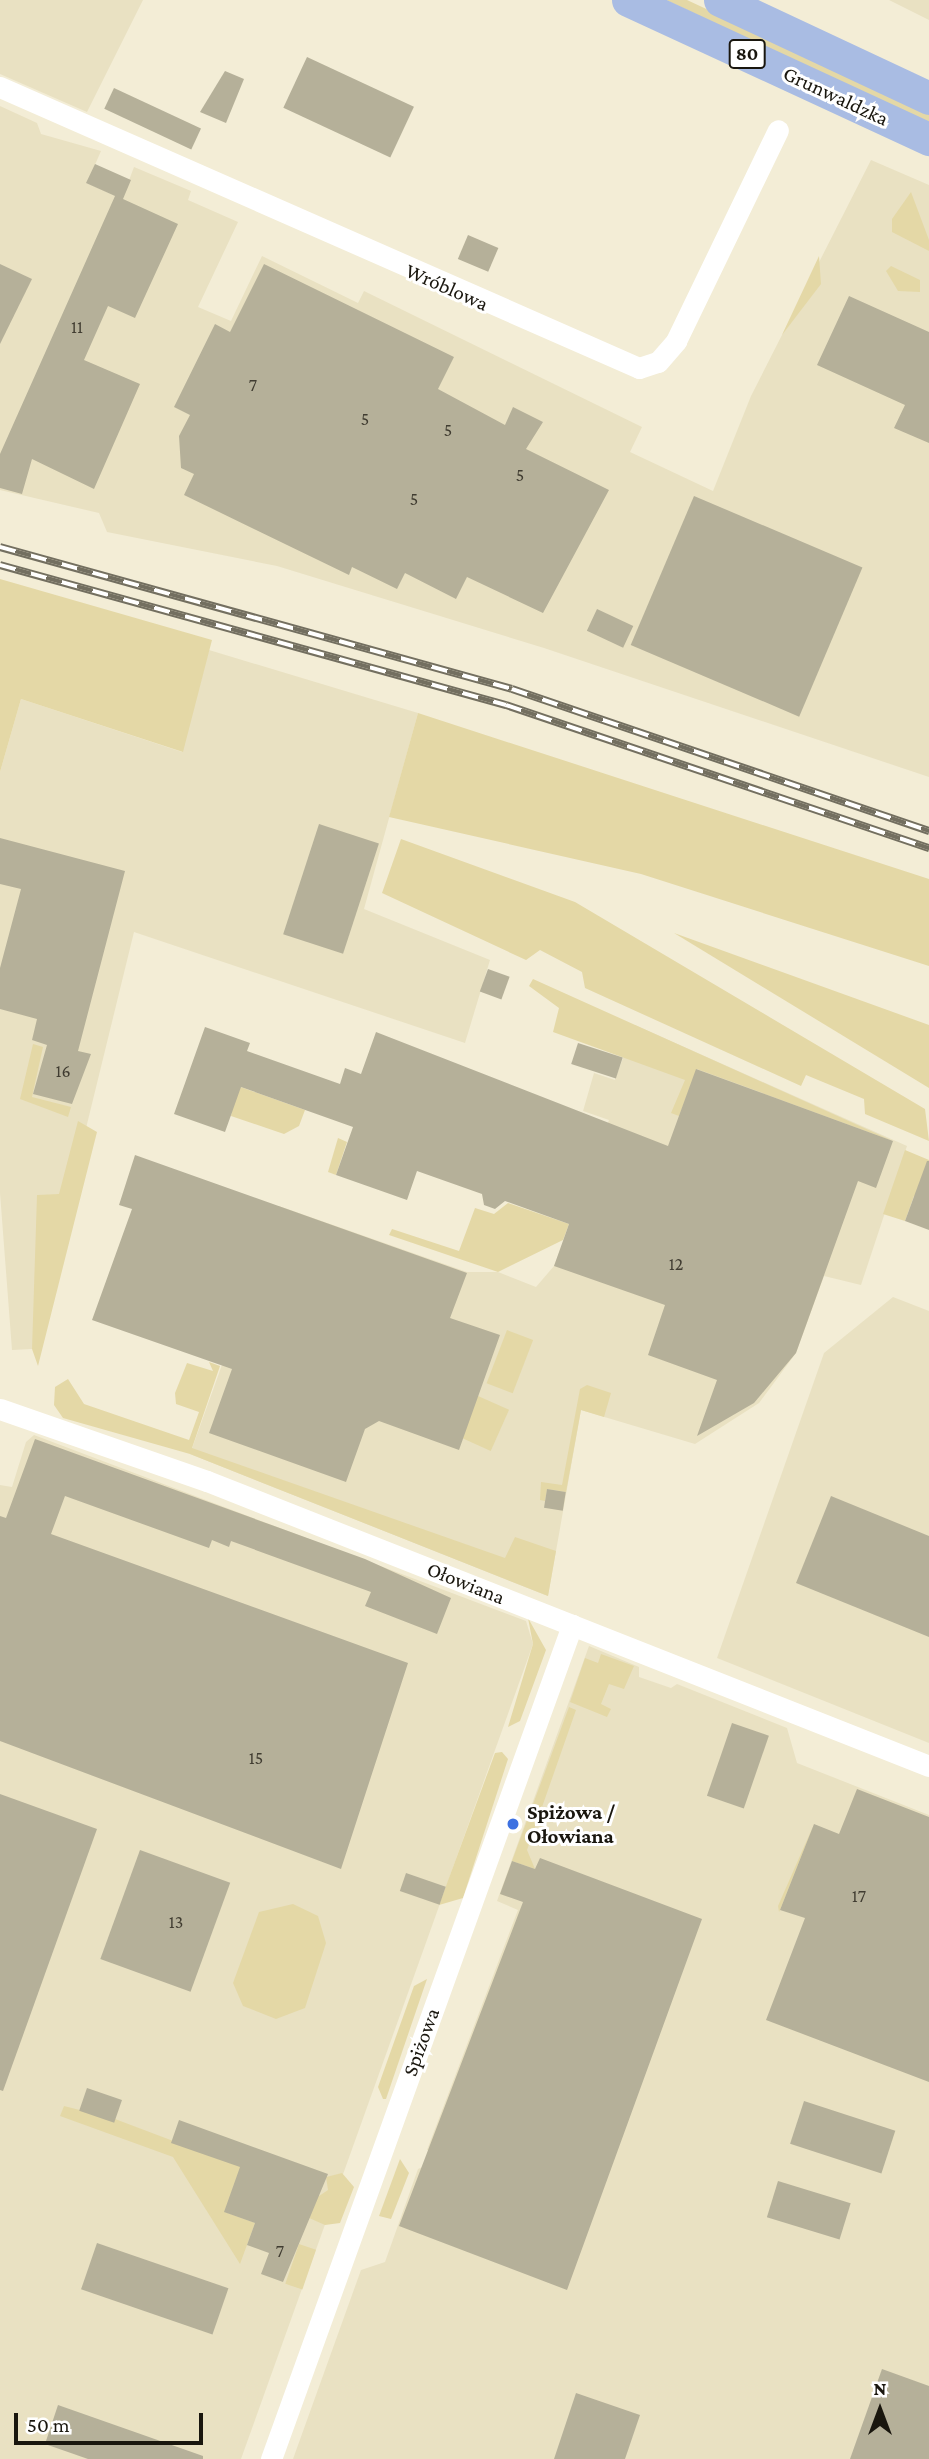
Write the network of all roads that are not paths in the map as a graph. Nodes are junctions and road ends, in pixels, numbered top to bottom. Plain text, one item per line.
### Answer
1 (628, 0) edge
2 (720, 0) edge
3 (0, 88) edge
4 (929, 98) edge
5 (778, 130) dead end
6 (929, 139) edge
7 (0, 1409) edge
8 (572, 1625) junction
9 (929, 1766) edge
10 (271, 2459) edge

1 - 6 main road, Grunwaldzka / 80
2 - 4 main road, Grunwaldzka / 80
3 - 5 street, Wróblowa
7 - 8 street, Ołowiana
8 - 9 street, Ołowiana
8 - 10 street, Spiżowa

